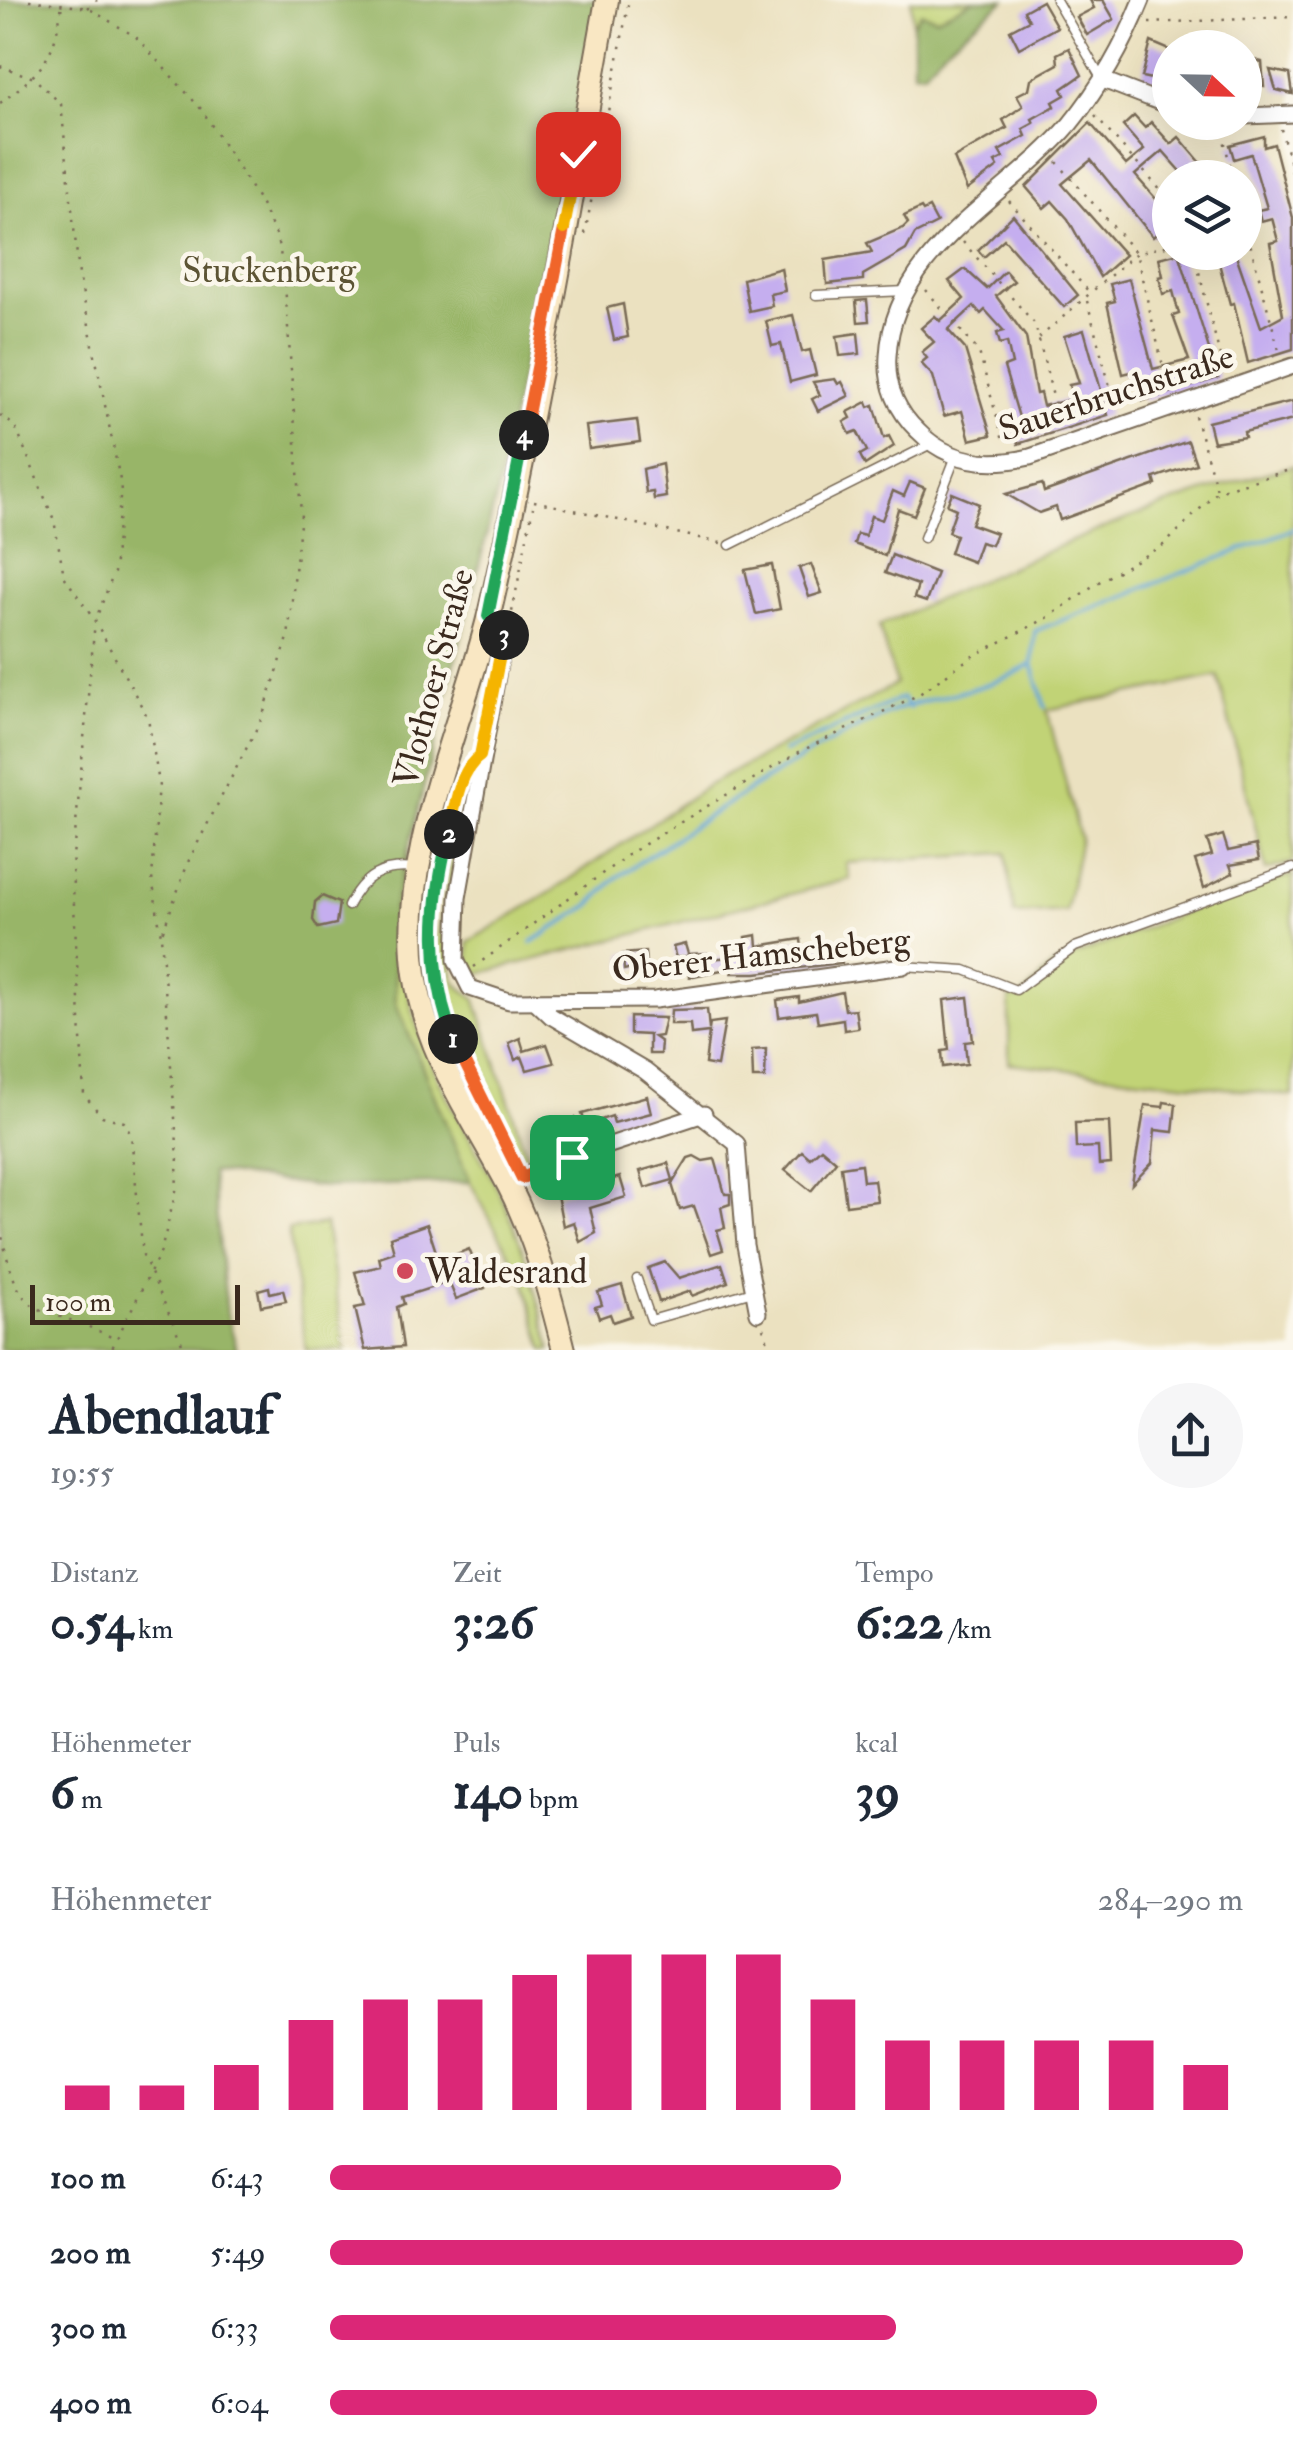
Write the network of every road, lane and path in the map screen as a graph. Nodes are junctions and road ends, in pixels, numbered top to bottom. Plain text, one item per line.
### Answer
1 (29, 0) edge
2 (96, 0) edge
3 (607, 0) edge
4 (1056, 0) edge
5 (1142, 0) edge
6 (62, 2) edge
7 (88, 8) junction
8 (1293, 17) edge
9 (1133, 22) junction
10 (0, 66) edge
11 (34, 78) junction
12 (1103, 80) junction
13 (1152, 99) edge
14 (0, 103) edge
15 (1085, 104) junction
16 (1285, 115) edge
17 (1046, 150) junction
18 (1293, 176) edge
19 (1152, 180) edge
20 (1000, 190) junction
21 (954, 232) junction
22 (1152, 249) edge
23 (1136, 253) junction
24 (1198, 270) edge
25 (1258, 270) edge
26 (911, 284) junction
27 (1091, 294) junction
28 (816, 295) dead end
29 (1086, 298) junction
30 (1038, 339) junction
31 (1288, 367) edge
32 (1228, 388) junction
33 (1190, 401) junction
34 (1174, 407) junction
35 (0, 415) edge
36 (1120, 425) junction
37 (931, 444) junction
38 (1065, 445) junction
39 (956, 456) junction
40 (1009, 462) junction
41 (1293, 469) edge
42 (1218, 491) junction
43 (534, 501) dead end
44 (924, 538) dead end
45 (730, 545) joint
46 (488, 616) junction
47 (95, 622) junction
48 (480, 756) junction
49 (1293, 868) edge
50 (419, 870) junction
51 (348, 906) dead end
52 (162, 936) junction
53 (433, 950) dead end
54 (903, 966) joint
55 (460, 976) junction
56 (534, 1000) junction
57 (704, 1114) junction
58 (496, 1121) dead end
59 (515, 1180) junction
60 (0, 1228) edge
61 (152, 1272) junction
62 (637, 1278) dead end
63 (752, 1291) junction
64 (758, 1313) joint
65 (114, 1338) junction
66 (111, 1350) edge
67 (185, 1350) edge
68 (564, 1350) edge
69 (771, 1350) edge

1 - 6 path
2 - 7 path
3 - 46 main road, Vlothoer Straße
4 - 12 lane
5 - 9 street, Sauerbruchstraße
6 - 7 path
6 - 11 path
7 - 52 path
8 - 9 path
9 - 12 street, Sauerbruchstraße
10 - 11 path
11 - 14 path
11 - 47 path
12 - 13 street
12 - 15 street, Sauerbruchstraße
15 - 17 street, Sauerbruchstraße
15 - 19 path
16 - 18 path
17 - 20 street, Sauerbruchstraße
17 - 23 path
20 - 21 street, Sauerbruchstraße
20 - 27 path
21 - 26 street, Sauerbruchstraße
21 - 30 path
22 - 23 path
23 - 27 path
23 - 34 path
24 - 32 path
25 - 31 path
26 - 28 lane
26 - 37 street, Sauerbruchstraße
26 - 40 path
27 - 29 path
29 - 30 path
29 - 36 path
30 - 38 path
31 - 32 street, Sauerbruchstraße
32 - 33 street, Sauerbruchstraße
33 - 34 street, Sauerbruchstraße
33 - 42 path
34 - 36 street, Sauerbruchstraße
35 - 47 path
36 - 38 street, Sauerbruchstraße
37 - 39 street, Sauerbruchstraße
37 - 45 lane
38 - 40 street, Sauerbruchstraße
39 - 40 street, Sauerbruchstraße
39 - 44 lane, Sauerbruchstraße
41 - 42 path
42 - 55 path
43 - 45 path
46 - 48 street
46 - 50 main road, Vlothoer Straße
47 - 52 path
47 - 61 path
48 - 53 path
48 - 55 street
49 - 54 lane, Oberer Hamscheberg
50 - 51 lane
50 - 59 main road, Vlothoer Straße
52 - 61 path
54 - 56 street, Oberer Hamscheberg
55 - 56 street, Oberer Hamscheberg
56 - 57 street
57 - 59 street
57 - 63 street
58 - 59 path
59 - 68 main road, Vlothoer Straße
60 - 65 path
61 - 65 path
61 - 67 path
62 - 63 lane
63 - 64 street
64 - 69 path
65 - 66 path

